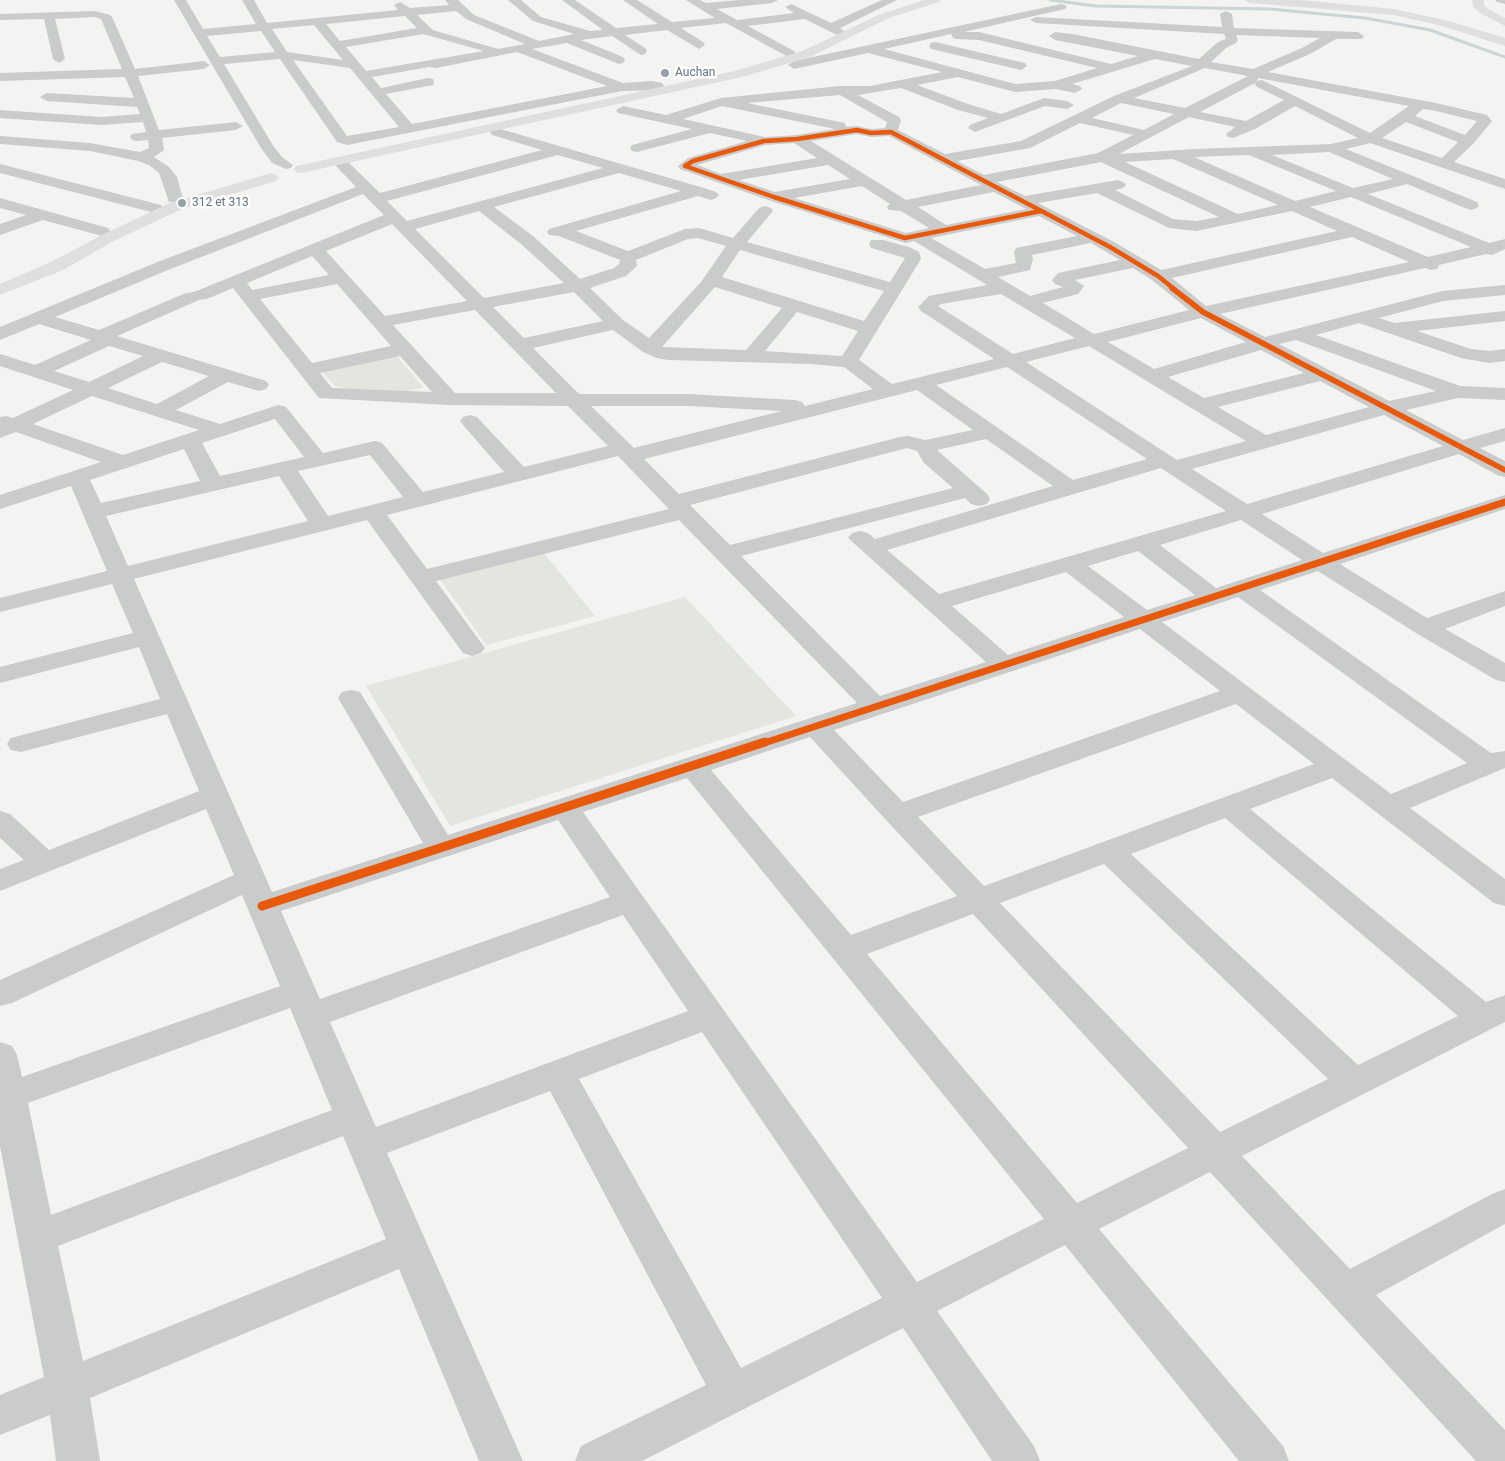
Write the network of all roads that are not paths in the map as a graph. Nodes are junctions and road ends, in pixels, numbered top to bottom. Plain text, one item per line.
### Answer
1 (168, 0) edge
2 (180, 0) edge
3 (248, 0) edge
4 (395, 0) edge
5 (514, 0) edge
6 (568, 0) edge
7 (629, 0) edge
8 (692, 0) edge
9 (772, 0) edge
10 (779, 0) edge
11 (891, 0) edge
12 (917, 0) edge
13 (935, 0) edge
14 (1250, 0) edge
15 (1478, 0) edge
16 (1501, 0) edge
17 (1505, 1) edge
18 (455, 3) edge
19 (344, 6) dead end
20 (704, 7) junction
21 (1061, 7) dead end
22 (1424, 7) dead end
23 (844, 8) dead end
24 (864, 11) junction
25 (1116, 11) dead end
26 (1, 12) edge
27 (408, 12) junction
28 (1171, 12) dead end
29 (529, 13) junction
30 (809, 13) junction
31 (1226, 14) dead end
32 (49, 16) junction
33 (355, 17) junction
34 (1468, 18) dead end
35 (475, 19) junction
36 (1002, 19) junction
37 (596, 20) junction
38 (317, 21) junction
39 (730, 22) junction
40 (1505, 23) edge
41 (555, 24) junction
42 (1115, 24) junction
43 (671, 26) junction
44 (264, 27) junction
45 (1171, 27) junction
46 (424, 28) junction
47 (839, 31) junction
48 (1228, 31) junction
49 (1505, 31) edge
50 (614, 32) junction
51 (201, 33) junction
52 (509, 33) junction
53 (589, 35) junction
54 (928, 35) junction
55 (1334, 35) junction
56 (1358, 36) dead end
57 (1505, 37) edge
58 (986, 38) junction
59 (376, 39) junction
60 (568, 39) junction
61 (274, 40) junction
62 (457, 40) junction
63 (904, 40) junction
64 (255, 42) dead end
65 (1505, 42) edge
66 (338, 45) junction
67 (427, 45) dead end
68 (539, 45) junction
69 (699, 45) dead end
70 (519, 48) junction
71 (869, 49) junction
72 (641, 51) dead end
73 (500, 52) junction
74 (284, 55) junction
75 (1061, 55) junction
76 (1154, 55) junction
77 (58, 59) dead end
78 (545, 60) junction
79 (619, 60) dead end
80 (790, 60) junction
81 (211, 63) junction
82 (526, 63) dead end
83 (1202, 63) junction
84 (356, 64) junction
85 (1021, 66) junction
86 (1111, 68) junction
87 (130, 73) junction
88 (957, 73) junction
89 (737, 74) junction
90 (50, 76) junction
91 (1254, 76) junction
92 (0, 77) edge
93 (978, 79) junction
94 (438, 80) dead end
95 (213, 82) dead end
96 (903, 84) junction
97 (1056, 85) junction
98 (409, 86) junction
99 (657, 86) junction
100 (622, 87) junction
101 (841, 91) junction
102 (378, 92) junction
103 (775, 96) junction
104 (47, 97) junction
105 (431, 97) dead end
106 (1120, 99) junction
107 (1295, 100) junction
108 (721, 102) junction
109 (143, 103) junction
110 (1420, 104) junction
111 (867, 106) junction
112 (623, 110) dead end
113 (414, 112) dead end
114 (1095, 112) junction
115 (1186, 113) junction
116 (0, 114) edge
117 (885, 115) junction
118 (45, 117) junction
119 (398, 117) junction
120 (1405, 117) junction
121 (148, 118) junction
122 (1001, 118) junction
123 (669, 119) junction
124 (1078, 119) junction
125 (850, 120) junction
126 (957, 124) dead end
127 (1250, 126) junction
128 (408, 128) junction
129 (710, 128) junction
130 (975, 128) junction
131 (497, 132) dead end
132 (891, 132) junction
133 (1145, 134) junction
134 (154, 135) junction
135 (797, 139) junction
136 (1371, 139) junction
137 (0, 140) edge
138 (245, 141) dead end
139 (764, 141) junction
140 (1468, 141) junction
141 (54, 144) junction
142 (90, 147) junction
143 (1039, 147) junction
144 (637, 148) dead end
145 (1331, 148) junction
146 (559, 150) junction
147 (1251, 151) junction
148 (1198, 153) junction
149 (1178, 156) junction
150 (142, 157) junction
151 (1099, 158) junction
152 (943, 159) junction
153 (832, 160) junction
154 (339, 161) junction
155 (0, 164) edge
156 (1444, 164) junction
157 (292, 167) junction
158 (0, 168) edge
159 (619, 168) junction
160 (262, 172) junction
161 (718, 179) junction
162 (1149, 179) junction
163 (50, 180) junction
164 (982, 180) junction
165 (1407, 180) junction
166 (864, 181) junction
167 (1505, 184) edge
168 (997, 187) junction
169 (1099, 188) junction
170 (699, 191) junction
171 (1352, 193) junction
172 (371, 194) junction
173 (0, 198) edge
174 (175, 200) junction
175 (727, 200) dead end
176 (1497, 200) edge
177 (1023, 201) junction
178 (0, 203) edge
179 (769, 204) junction
180 (481, 205) junction
181 (746, 205) dead end
182 (903, 205) junction
183 (1471, 205) junction
184 (1294, 206) junction
185 (155, 208) junction
186 (1041, 211) junction
187 (43, 214) junction
188 (783, 216) dead end
189 (839, 217) junction
190 (1413, 218) junction
191 (1236, 219) junction
192 (399, 222) junction
193 (811, 224) dead end
194 (0, 230) edge
195 (943, 230) junction
196 (102, 231) junction
197 (560, 231) junction
198 (1352, 232) junction
199 (915, 236) junction
200 (1093, 238) junction
201 (527, 240) junction
202 (738, 243) junction
203 (315, 249) junction
204 (1500, 249) edge
205 (628, 257) junction
206 (1137, 262) junction
207 (1426, 264) junction
208 (981, 275) junction
209 (1158, 276) junction
210 (340, 278) junction
211 (712, 280) junction
212 (236, 281) junction
213 (0, 282) edge
214 (578, 286) junction
215 (1003, 288) junction
216 (895, 289) junction
217 (0, 290) edge
218 (1503, 291) edge
219 (248, 296) junction
220 (1027, 302) junction
221 (479, 304) junction
222 (793, 306) junction
223 (1203, 312) junction
224 (1505, 316) edge
225 (38, 318) junction
226 (1360, 318) junction
227 (380, 322) junction
228 (616, 324) junction
229 (1390, 328) junction
230 (870, 329) junction
231 (0, 334) edge
232 (1296, 334) junction
233 (104, 338) junction
234 (1090, 340) junction
235 (1263, 343) junction
236 (520, 345) junction
237 (650, 348) junction
238 (404, 349) junction
239 (161, 355) junction
240 (1505, 355) edge
241 (751, 356) junction
242 (0, 360) edge
243 (1011, 360) junction
244 (848, 362) junction
245 (307, 370) junction
246 (37, 372) junction
247 (1322, 374) junction
248 (226, 375) junction
249 (1152, 376) junction
250 (920, 383) junction
251 (259, 385) dead end
252 (90, 389) junction
253 (888, 391) junction
254 (1458, 392) junction
255 (1505, 394) edge
256 (449, 398) junction
257 (574, 400) junction
258 (1201, 406) junction
259 (824, 407) junction
260 (1387, 408) junction
261 (159, 411) junction
262 (470, 420) dead end
263 (5, 425) edge
264 (219, 430) junction
265 (990, 432) junction
266 (1505, 434) edge
267 (190, 440) junction
268 (1263, 442) junction
269 (924, 447) junction
270 (1462, 447) junction
271 (626, 452) junction
272 (318, 460) junction
273 (122, 462) junction
274 (1170, 464) junction
275 (285, 468) junction
276 (1505, 470) edge
277 (519, 475) junction
278 (78, 476) junction
279 (212, 484) junction
280 (1070, 488) junction
281 (968, 491) junction
282 (4, 498) edge
283 (417, 500) junction
284 (1505, 502) edge
285 (679, 507) junction
286 (93, 512) junction
287 (373, 512) junction
288 (994, 512) junction
289 (1245, 512) junction
290 (322, 524) junction
291 (844, 524) junction
292 (1142, 543) junction
293 (871, 547) junction
294 (725, 553) junction
295 (1321, 562) junction
296 (1070, 564) junction
297 (120, 575) junction
298 (420, 578) junction
299 (1241, 588) junction
300 (1213, 597) junction
301 (1505, 598) edge
302 (934, 603) junction
303 (0, 605) edge
304 (1144, 620) junction
305 (1426, 628) junction
306 (147, 637) junction
307 (472, 648) dead end
308 (1005, 665) junction
309 (1505, 674) edge
310 (0, 676) edge
311 (1241, 693) junction
312 (351, 698) dead end
313 (176, 703) junction
314 (876, 707) junction
315 (815, 726) junction
316 (21, 744) dead end
317 (1497, 761) edge
318 (694, 766) junction
319 (1336, 766) junction
320 (215, 796) junction
321 (1229, 806) junction
322 (1388, 806) junction
323 (565, 808) junction
324 (897, 814) junction
325 (0, 821) edge
326 (441, 848) junction
327 (1110, 851) junction
328 (44, 862) junction
329 (0, 881) edge
330 (257, 892) junction
331 (1503, 892) edge
332 (978, 900) junction
333 (630, 901) junction
334 (845, 950) junction
335 (0, 994) edge
336 (305, 1004) junction
337 (1494, 1013) edge
338 (710, 1016) junction
339 (0, 1055) edge
340 (558, 1074) junction
341 (1354, 1082) junction
342 (4, 1098) edge
343 (359, 1132) junction
344 (1215, 1152) junction
345 (1505, 1205) edge
346 (1072, 1224) junction
347 (37, 1237) junction
348 (409, 1247) junction
349 (1346, 1291) junction
350 (910, 1304) junction
351 (67, 1387) junction
352 (733, 1393) junction
353 (0, 1415) edge
354 (78, 1461) edge
355 (501, 1461) edge
356 (597, 1461) edge
357 (1018, 1461) edge
358 (1267, 1461) edge
359 (1505, 1461) edge

1 - 81 street
2 - 51 street
3 - 44 street
4 - 27 street
5 - 29 street
6 - 37 street
7 - 43 street
8 - 20 street
9 - 20 street
10 - 30 street
11 - 24 street
12 - 47 main road
13 - 47 main road
14 - 65 main road
15 - 40 main road
16 - 17 street
18 - 27 street
18 - 35 street
19 - 33 street
20 - 39 street
21 - 36 street
22 - 57 main road
23 - 24 street
24 - 47 street
25 - 42 street
26 - 32 street
27 - 33 street
27 - 46 street
28 - 45 street
29 - 35 street
29 - 41 street
30 - 39 street
30 - 47 street
31 - 48 street
32 - 77 street
32 - 87 street
33 - 38 street
33 - 59 street
34 - 49 main road
35 - 46 street
35 - 52 street
36 - 42 street
36 - 54 street
37 - 41 street
37 - 50 street
38 - 44 street
38 - 66 street
39 - 43 street
39 - 80 street
41 - 52 street
41 - 53 street
42 - 45 street
43 - 50 street
43 - 69 street
44 - 51 street
44 - 61 street
45 - 48 street
46 - 59 street
46 - 62 street
47 - 63 street
47 - 80 main road
48 - 55 street
48 - 83 street
50 - 53 street
50 - 72 street
51 - 81 street
52 - 68 street
53 - 60 street
54 - 58 street
54 - 63 street
55 - 56 street
55 - 91 street
58 - 75 street
58 - 76 street
59 - 66 street
60 - 68 street
60 - 79 street
61 - 64 street
61 - 74 street
62 - 67 street
62 - 73 street
63 - 71 street
63 - 85 street
66 - 84 street
68 - 70 street
70 - 73 street
70 - 78 street
71 - 80 street
71 - 88 street
73 - 84 street
74 - 81 street
74 - 84 street
74 - 128 street
75 - 85 street
75 - 86 street
76 - 83 street
76 - 86 street
78 - 82 street
78 - 100 street
80 - 89 main road
80 - 99 main road
80 - 101 street
81 - 87 street
81 - 95 street
81 - 157 street
83 - 91 street
83 - 106 street
84 - 102 street
85 - 93 street
86 - 97 street
87 - 90 street
87 - 109 street
88 - 93 street
88 - 96 street
89 - 103 street
89 - 154 main road
90 - 92 street
90 - 104 street
91 - 107 street
91 - 110 street
91 - 115 street
93 - 97 street
94 - 98 street
96 - 101 street
96 - 122 street
97 - 106 street
98 - 102 street
98 - 105 street
99 - 100 street
99 - 157 main road
100 - 128 street
101 - 103 street
101 - 111 street
102 - 119 street
103 - 108 street
104 - 109 street
104 - 118 street
106 - 114 street
106 - 115 street
107 - 127 street
107 - 136 street
108 - 123 street
108 - 125 street
109 - 121 street
110 - 120 street
110 - 140 street
111 - 117 street
111 - 125 street
112 - 123 street
113 - 119 street
114 - 122 street
114 - 124 street
115 - 127 street
115 - 133 street
116 - 118 street
117 - 125 street
117 - 132 street
118 - 121 street
119 - 128 street
120 - 136 street
120 - 140 street
121 - 134 street
122 - 130 street
123 - 129 street
124 - 133 street
124 - 143 street
125 - 132 street
125 - 135 street
126 - 130 street
127 - 148 street
129 - 139 street
129 - 144 street
130 - 143 street
131 - 146 street
132 - 152 street
133 - 151 street
134 - 138 street
134 - 142 street
134 - 150 street
135 - 139 street
135 - 153 street
136 - 145 street
136 - 156 street
137 - 141 street
139 - 161 street
140 - 156 street
141 - 142 street
141 - 155 street
142 - 150 street
143 - 151 street
143 - 152 street
145 - 147 street
145 - 165 street
146 - 159 street
146 - 172 street
147 - 148 street
147 - 171 street
148 - 149 street
149 - 151 street
149 - 184 street
150 - 174 street
151 - 162 street
151 - 164 street
152 - 164 street
153 - 161 street
153 - 166 street
154 - 157 main road
154 - 172 street
156 - 167 street
157 - 160 main road
158 - 163 street
159 - 170 street
159 - 180 street
160 - 174 main road
160 - 217 main road
161 - 179 street
162 - 169 street
162 - 191 street
163 - 173 street
163 - 185 street
164 - 168 street
165 - 171 street
165 - 183 street
166 - 179 street
166 - 182 street
168 - 177 street
168 - 182 street
169 - 177 street
169 - 191 street
170 - 175 street
170 - 197 street
171 - 184 street
171 - 190 street
172 - 192 street
172 - 225 street
174 - 185 main road
176 - 183 street
177 - 186 street
178 - 187 street
179 - 181 street
179 - 188 street
179 - 189 street
179 - 202 street
180 - 192 street
180 - 201 street
182 - 189 street
182 - 195 street
183 - 190 street
184 - 191 street
184 - 198 street
185 - 196 main road
186 - 195 street
186 - 200 street
187 - 194 street
187 - 196 street
189 - 199 street
190 - 204 street
192 - 203 street
192 - 221 street
193 - 216 street
195 - 199 street
196 - 213 main road
197 - 201 street
197 - 205 street
198 - 207 street
198 - 209 street
199 - 208 street
200 - 206 street
200 - 208 street
201 - 214 street
202 - 205 street
202 - 211 street
202 - 216 street
203 - 210 street
203 - 212 street
204 - 207 street
205 - 214 street
206 - 209 street
206 - 220 street
207 - 218 street
207 - 223 street
208 - 215 street
209 - 223 street
210 - 219 street
210 - 227 street
211 - 222 street
211 - 237 street
212 - 219 street
212 - 233 street
214 - 221 street
214 - 228 street
215 - 220 street
215 - 243 street
216 - 230 street
218 - 226 street
219 - 245 street
220 - 234 street
221 - 227 street
221 - 236 street
222 - 230 street
222 - 241 street
223 - 234 street
223 - 235 street
224 - 229 street
225 - 231 street
225 - 233 street
226 - 229 street
226 - 232 street
227 - 238 street
228 - 236 street
228 - 237 street
229 - 240 street
230 - 244 street
232 - 235 street
232 - 254 street
233 - 239 street
233 - 246 street
234 - 243 street
234 - 249 street
235 - 247 street
235 - 249 street
236 - 257 street
237 - 241 street
238 - 245 street
238 - 256 street
239 - 248 street
239 - 252 street
241 - 244 street
242 - 246 street
243 - 250 street
243 - 274 street
244 - 253 street
245 - 256 street
246 - 252 street
247 - 258 street
247 - 260 street
248 - 251 street
248 - 261 street
249 - 258 street
250 - 253 street
250 - 265 street
252 - 261 street
252 - 263 street
253 - 259 street
254 - 255 street
254 - 260 street
256 - 257 street
257 - 259 street
257 - 271 street
258 - 268 street
259 - 271 street
260 - 268 street
260 - 270 street
261 - 264 street
262 - 277 street
263 - 273 street
264 - 267 street
264 - 272 street
265 - 269 street
265 - 280 street
266 - 270 street
267 - 273 street
267 - 279 street
268 - 274 street
269 - 281 street
269 - 285 street
270 - 276 street
270 - 289 street
271 - 277 street
271 - 285 street
272 - 275 street
272 - 283 street
273 - 278 street
274 - 280 street
274 - 289 street
275 - 279 street
275 - 290 street
277 - 283 street
278 - 282 street
278 - 286 street
279 - 286 street
280 - 288 street
281 - 288 street
281 - 291 street
283 - 287 street
284 - 295 street
285 - 294 street
285 - 298 street
286 - 297 street
287 - 290 street
287 - 298 street
288 - 293 street
289 - 292 street
289 - 295 street
290 - 297 street
291 - 293 street
291 - 294 street
292 - 296 street
292 - 300 street
293 - 302 street
294 - 314 street
295 - 299 street
295 - 305 street
296 - 302 street
296 - 304 street
297 - 303 street
297 - 306 street
298 - 307 street
299 - 300 street
299 - 317 street
300 - 304 street
301 - 305 street
302 - 308 street
304 - 308 street
304 - 311 street
305 - 309 street
306 - 310 street
306 - 313 street
308 - 314 street
311 - 319 street
311 - 324 street
312 - 326 street
313 - 316 street
313 - 320 street
314 - 315 street
315 - 318 street
315 - 324 street
317 - 322 street
318 - 323 street
318 - 334 street
319 - 321 street
319 - 322 street
320 - 328 street
320 - 330 street
321 - 327 street
321 - 337 street
322 - 331 street
323 - 326 street
323 - 333 street
324 - 332 street
325 - 328 street
326 - 330 street
327 - 332 street
327 - 341 street
328 - 329 street
330 - 335 street
330 - 336 street
332 - 334 street
332 - 344 street
333 - 336 street
333 - 338 street
334 - 346 street
336 - 342 street
336 - 343 street
337 - 341 street
338 - 340 street
338 - 350 street
339 - 342 street
340 - 343 street
340 - 352 street
341 - 344 street
342 - 347 street
343 - 347 street
343 - 348 street
344 - 346 street
344 - 349 street
345 - 349 street
346 - 350 street
346 - 358 street
347 - 351 street
348 - 351 street
348 - 355 street
349 - 359 street
350 - 352 street
350 - 357 street
351 - 353 street
351 - 354 street
352 - 356 street

